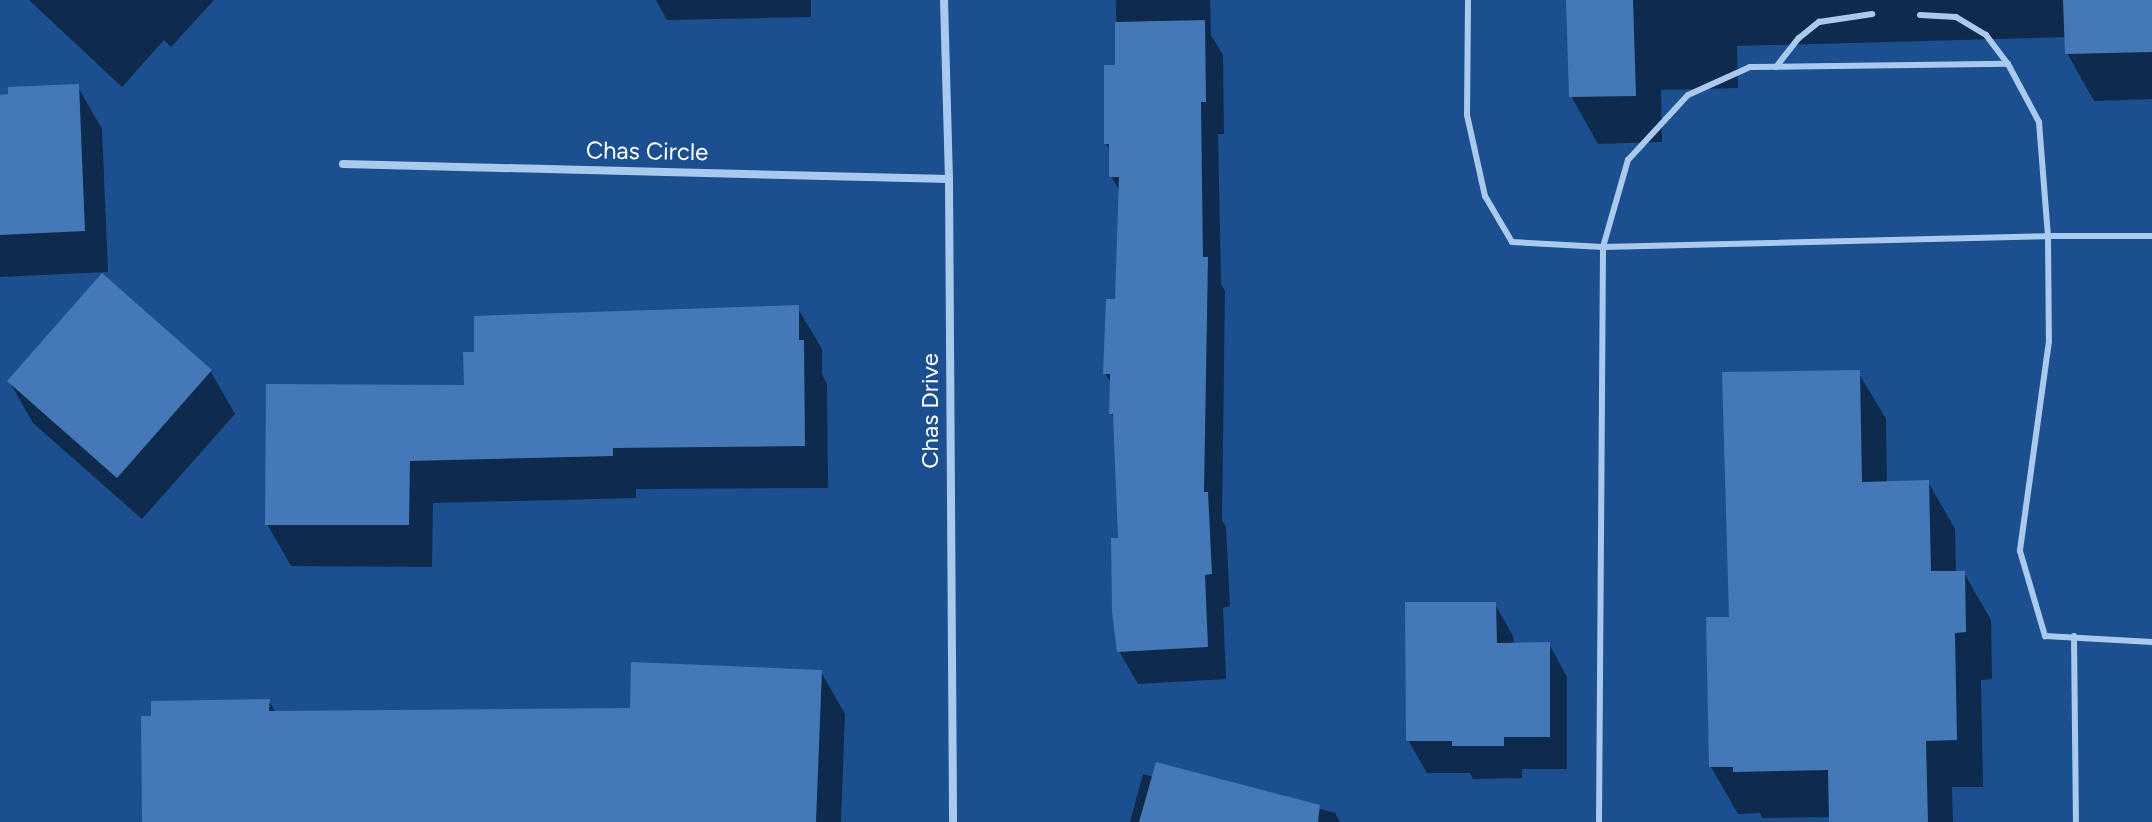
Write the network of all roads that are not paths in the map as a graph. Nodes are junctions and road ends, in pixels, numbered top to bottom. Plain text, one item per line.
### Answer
1 (944, 0) edge
2 (1468, 0) edge
3 (1872, 14) dead end
4 (1920, 15) dead end
5 (2008, 64) junction
6 (1776, 67) junction
7 (343, 164) dead end
8 (949, 179) junction
9 (2048, 236) junction
10 (2152, 236) edge
11 (1603, 247) junction
12 (2074, 636) junction
13 (2152, 642) edge
14 (953, 822) edge
15 (1599, 822) edge
16 (2076, 822) edge

1 - 8 street, Chas Drive
2 - 11 lane
3 - 6 lane
4 - 5 lane
5 - 6 lane
5 - 9 lane
6 - 11 lane
7 - 8 street, Chas Circle
8 - 14 street, Chas Drive
9 - 10 lane
9 - 11 lane
9 - 12 lane
11 - 15 lane
12 - 13 lane
12 - 16 lane

